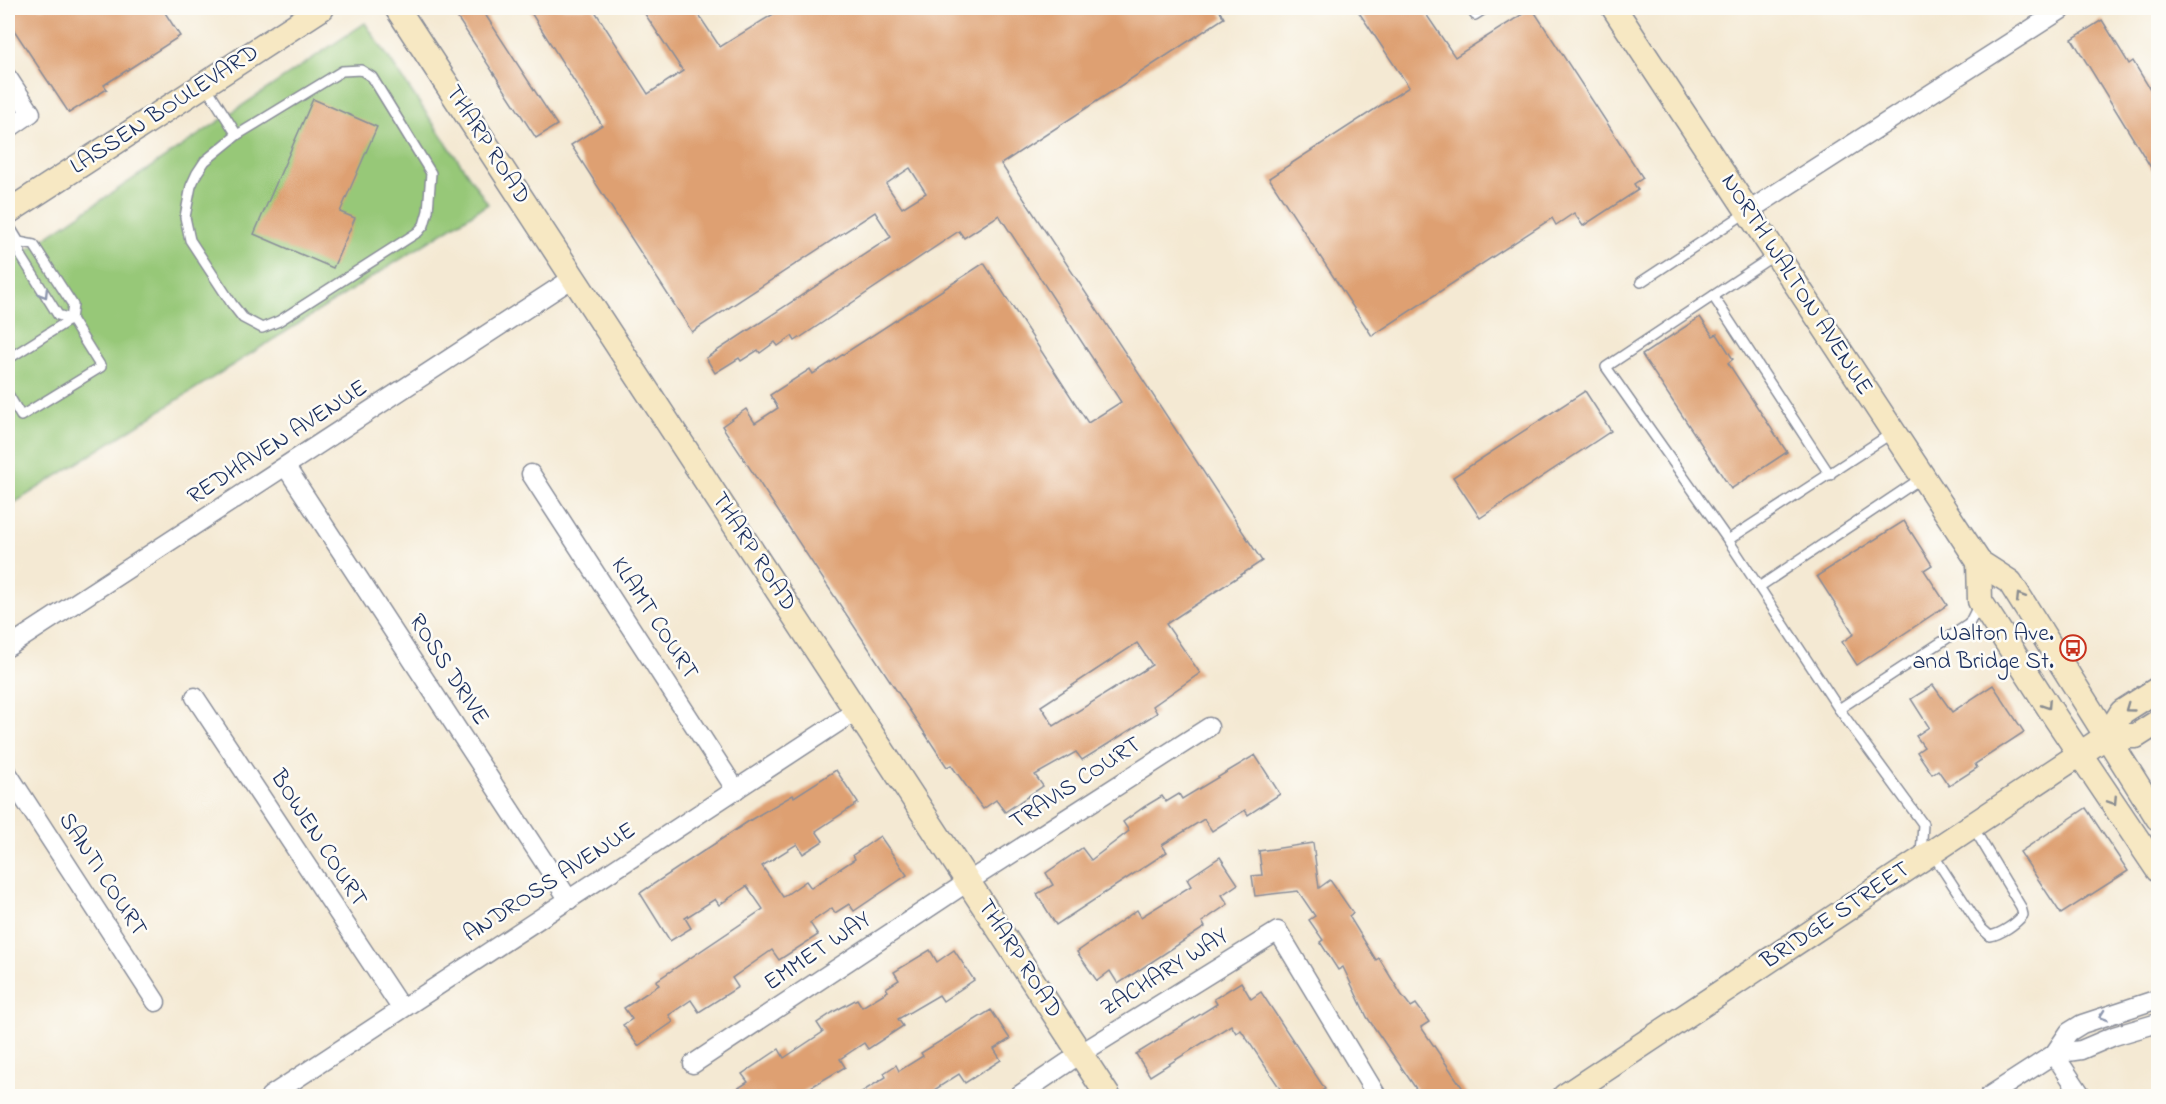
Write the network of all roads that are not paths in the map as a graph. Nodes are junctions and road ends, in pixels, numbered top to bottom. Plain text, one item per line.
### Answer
1 (322, 8) edge
2 (397, 8) edge
3 (1470, 8) edge
4 (1486, 8) edge
5 (1614, 8) edge
6 (2064, 8) edge
7 (8, 78) edge
8 (204, 84) junction
9 (8, 129) edge
10 (237, 135) junction
11 (8, 212) edge
12 (1748, 212) junction
13 (8, 224) edge
14 (19, 242) junction
15 (1776, 254) junction
16 (573, 278) junction
17 (1641, 282) dead end
18 (1713, 296) junction
19 (71, 320) junction
20 (8, 359) edge
21 (8, 394) edge
22 (1893, 433) junction
23 (286, 467) junction
24 (531, 474) dead end
25 (1830, 475) junction
26 (1923, 477) junction
27 (1728, 540) junction
28 (1979, 562) junction
29 (1759, 587) junction
30 (1980, 601) junction
31 (8, 647) edge
32 (2158, 688) edge
33 (195, 697) dead end
34 (1839, 709) junction
35 (857, 710) junction
36 (2158, 722) edge
37 (1209, 727) dead end
38 (2107, 736) junction
39 (2080, 753) junction
40 (8, 774) edge
41 (736, 790) junction
42 (2158, 818) edge
43 (1972, 826) junction
44 (1926, 857) junction
45 (2158, 870) edge
46 (969, 881) junction
47 (569, 900) junction
48 (2158, 999) edge
49 (156, 1002) dead end
50 (401, 1008) junction
51 (2158, 1023) edge
52 (1080, 1054) junction
53 (2054, 1054) junction
54 (693, 1064) dead end
55 (270, 1096) edge
56 (1018, 1096) edge
57 (1108, 1096) edge
58 (1377, 1096) edge
59 (1565, 1096) edge
60 (1989, 1096) edge
61 (2082, 1096) edge

1 - 8 street, LASSEN BOULEVARD
2 - 16 street, THARP ROAD
3 - 4 lane
5 - 12 street, NORTH WALTON AVENUE
6 - 12 street
7 - 9 street
8 - 10 lane
8 - 11 street, LASSEN BOULEVARD
10 - 10 lane
12 - 15 street, NORTH WALTON AVENUE
12 - 17 lane
13 - 14 lane
14 -> 19 lane
14 - 19 lane
15 - 18 lane
15 - 22 street, NORTH WALTON AVENUE
16 - 23 street, REDHAVEN AVENUE
16 - 35 street, THARP ROAD
18 - 25 lane
18 - 27 lane
19 - 20 lane
19 - 21 lane
22 - 25 lane
22 - 26 street, NORTH WALTON AVENUE
23 - 31 street, REDHAVEN AVENUE
23 - 47 street, ROSS DRIVE
24 - 41 street, KLAMT COURT
25 - 27 lane
26 - 28 street, NORTH WALTON AVENUE
26 - 29 lane
27 - 29 lane
28 - 30 street
38 -> 28 street, NORTH WALTON AVENUE
29 - 34 lane
30 - 34 lane
30 -> 39 street
32 -> 38 street, BRIDGE STREET
33 - 50 street, BOWEN COURT
34 - 44 lane
35 - 41 street, ANDROSS AVENUE
35 - 46 street, THARP ROAD
36 - 38 street
37 - 46 street, TRAVIS COURT
38 - 39 street, BRIDGE STREET
38 - 42 street, NORTH WALTON AVENUE
39 - 43 street, BRIDGE STREET
39 -> 45 street
40 - 49 street, SANTI COURT
41 - 47 street, ANDROSS AVENUE
43 - 44 street, BRIDGE STREET
43 - 44 lane
44 - 59 street, BRIDGE STREET
46 - 52 street, THARP ROAD
46 - 54 street, EMMET WAY
47 - 50 street, ANDROSS AVENUE
48 -> 53 street
50 - 55 street, ANDROSS AVENUE
51 - 53 street
52 - 56 street, ZACHARY WAY
52 - 57 street, THARP ROAD
52 - 58 street, ZACHARY WAY
53 - 60 street
53 - 61 street

